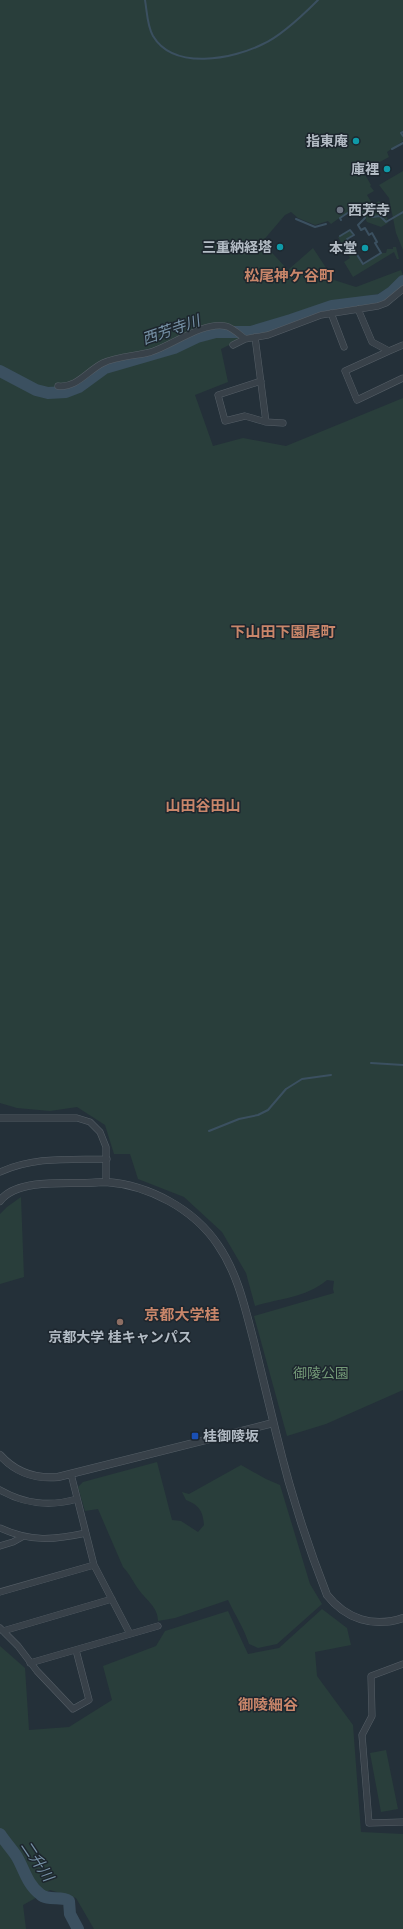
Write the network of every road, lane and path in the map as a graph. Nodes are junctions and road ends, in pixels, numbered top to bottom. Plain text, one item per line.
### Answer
1 (403, 289) edge
2 (358, 309) junction
3 (331, 313) junction
4 (255, 337) junction
5 (245, 339) junction
6 (233, 345) dead end
7 (403, 345) edge
8 (344, 347) dead end
9 (389, 351) junction
10 (403, 378) edge
11 (261, 381) junction
12 (58, 386) dead end
13 (266, 422) junction
14 (283, 423) dead end
15 (0, 1118) edge
16 (107, 1159) junction
17 (0, 1172) edge
18 (106, 1182) junction
19 (0, 1200) edge
20 (274, 1424) junction
21 (0, 1455) edge
22 (71, 1474) junction
23 (0, 1490) edge
24 (77, 1499) junction
25 (0, 1528) edge
26 (86, 1533) junction
27 (22, 1536) junction
28 (0, 1546) edge
29 (94, 1565) junction
30 (0, 1592) edge
31 (112, 1599) junction
32 (403, 1618) edge
33 (158, 1626) dead end
34 (2, 1630) edge
35 (130, 1634) junction
36 (76, 1650) junction
37 (30, 1663) junction
38 (403, 1664) edge
39 (403, 1822) edge

1 - 2 street
2 - 3 street
2 - 9 street
3 - 4 street
3 - 8 street
4 - 5 street
4 - 11 street
5 - 6 street
5 - 12 street
7 - 9 street
9 - 10 street
11 - 13 street
11 - 13 street
13 - 14 street
15 - 16 street
16 - 17 street
16 - 18 street
18 - 19 street
18 - 20 street
20 - 22 street
20 - 32 street
21 - 22 street
22 - 24 street
23 - 24 street
24 - 26 street
25 - 27 street
26 - 27 street
26 - 29 street
27 - 28 street
29 - 30 street
29 - 31 street
31 - 34 street
31 - 35 street
33 - 35 street
34 - 37 street
35 - 36 street
36 - 37 street
36 - 37 street
38 - 39 street

